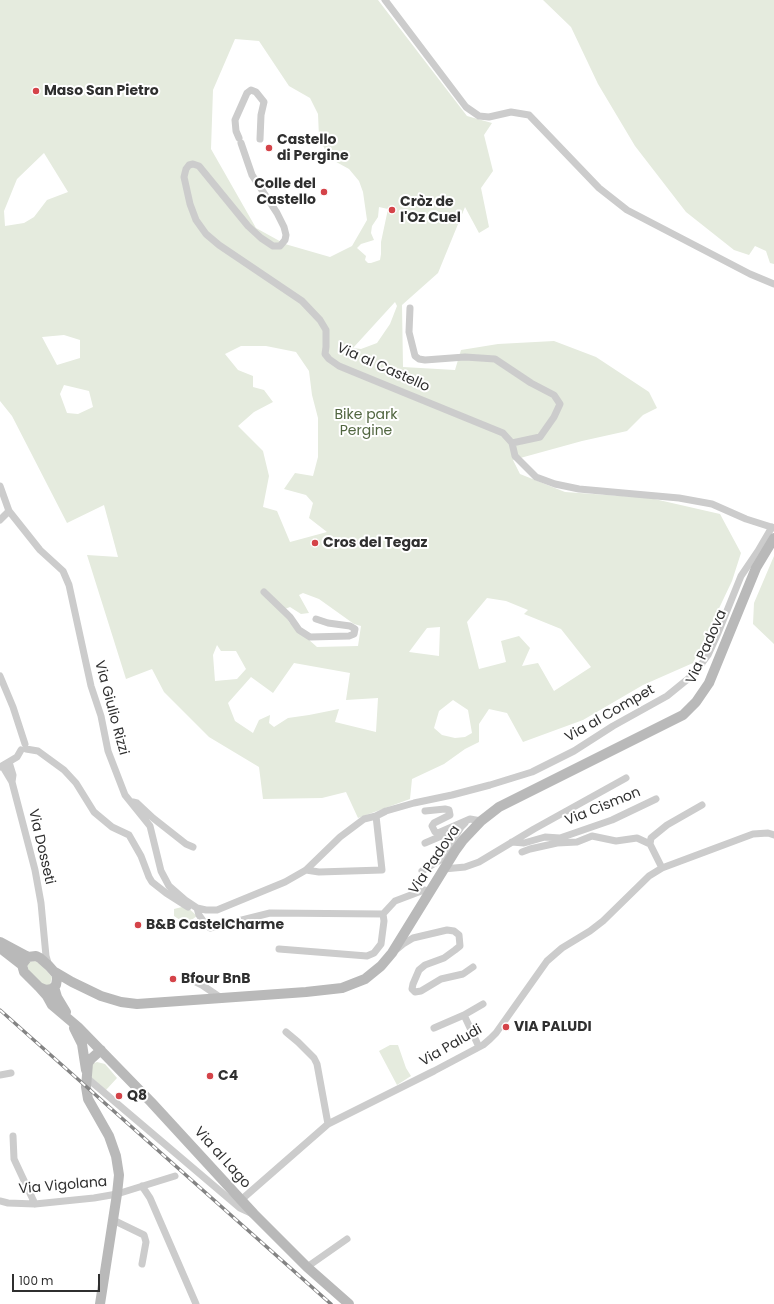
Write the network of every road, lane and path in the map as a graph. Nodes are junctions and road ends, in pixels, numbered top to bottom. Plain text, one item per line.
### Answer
1 (385, 0) edge
2 (260, 139) dead end
3 (774, 284) edge
4 (410, 308) dead end
5 (512, 443) junction
6 (0, 486) edge
7 (9, 511) junction
8 (0, 520) edge
9 (773, 527) edge
10 (774, 538) edge
11 (264, 592) dead end
12 (316, 619) dead end
13 (0, 676) edge
14 (24, 747) junction
15 (4, 765) edge
16 (626, 778) dead end
17 (656, 799) dead end
18 (131, 801) junction
19 (702, 805) dead end
20 (425, 811) dead end
21 (376, 816) junction
22 (470, 819) junction
23 (481, 821) junction
24 (461, 827) junction
25 (774, 835) edge
26 (512, 842) junction
27 (425, 843) dead end
28 (650, 844) junction
29 (193, 846) dead end
30 (522, 852) dead end
31 (662, 868) junction
32 (444, 869) junction
33 (306, 870) junction
34 (422, 871) dead end
35 (430, 891) junction
36 (197, 908) junction
37 (383, 914) junction
38 (44, 937) junction
39 (0, 942) edge
40 (0, 948) edge
41 (279, 949) dead end
42 (392, 953) junction
43 (27, 959) junction
44 (473, 967) dead end
45 (52, 969) junction
46 (190, 979) dead end
47 (72, 982) junction
48 (56, 985) junction
49 (39, 987) junction
50 (221, 999) junction
51 (483, 1004) dead end
52 (464, 1015) junction
53 (66, 1018) junction
54 (78, 1028) junction
55 (434, 1028) dead end
56 (286, 1032) dead end
57 (479, 1047) junction
58 (99, 1049) junction
59 (84, 1057) junction
60 (11, 1073) dead end
61 (0, 1075) edge
62 (87, 1078) junction
63 (328, 1124) junction
64 (13, 1136) dead end
65 (175, 1176) dead end
66 (142, 1186) junction
67 (117, 1194) junction
68 (241, 1200) junction
69 (0, 1201) edge
70 (35, 1204) junction
71 (254, 1214) junction
72 (113, 1220) junction
73 (347, 1240) dead end
74 (142, 1264) dead end
75 (307, 1267) junction
76 (338, 1295) junction
77 (100, 1304) edge
78 (196, 1304) edge
79 (345, 1304) edge
80 (349, 1304) edge

1 - 3 street
2 - 5 street, Via al Castello
4 - 5 street
5 - 9 street, Via al Castello
6 - 7 street, Via Giulio Rizzi
7 - 8 street
7 - 18 street, Via Giulio Rizzi
9 - 21 street, Via al Compet
10 - 23 main road, Via Padova
11 - 12 street
13 - 14 street
14 - 15 street
14 - 36 street
15 - 38 street, Via Dosseti
16 - 26 street, Via Cismon
17 - 26 street, Via Cismon
18 - 29 street
18 - 36 street, Via Giulio Rizzi
19 - 28 street
20 - 22 street
21 - 33 street, Via al Compet
21 - 33 street
22 - 23 street
22 - 24 street
23 - 32 main road, Via Padova
24 - 27 street
24 - 34 street
25 - 31 street, Via Paludi
26 - 32 street, Via Cismon
28 - 30 street
28 - 31 street
31 - 57 street, Via Paludi
32 - 35 main road, Via Padova
33 - 36 street, Via al Compet
35 - 37 street
35 - 42 main road, Via Padova
36 - 37 street
37 - 41 street
38 - 43 street
38 - 45 street, Via Dosseti
39 - 43 main road
40 - 43 main road
42 - 44 street
42 - 50 main road, Via Padova
43 - 45 main road, Via Padova
43 - 49 main road
45 - 47 main road, Via Padova
45 - 48 main road
46 - 50 street
47 - 48 main road, Via Padova
47 - 50 main road, Via Padova
48 - 49 main road, Via Padova
48 - 54 main road
49 - 53 main road
51 - 52 street
52 - 55 street
52 - 57 street
53 - 54 main road
53 - 59 main road
54 - 58 main road, Via al Lago
56 - 63 street
57 - 63 street, Via Paludi
58 - 59 main road
58 - 62 main road
58 - 68 main road, Via al Lago
59 - 62 main road
60 - 61 street
62 - 67 main road
62 - 71 street
63 - 68 street, Via Paludi
64 - 70 street
65 - 66 street, Via Vigolana
66 - 67 street, Via Vigolana
66 - 78 street
67 - 70 street, Via Vigolana
67 - 72 main road
68 - 71 main road, Via al Lago
69 - 70 street, Via Vigolana
71 - 75 main road, Via al Lago
72 - 74 street
72 - 77 main road
73 - 75 street
75 - 76 main road, Via al Lago
76 - 79 main road
76 - 80 main road, Via al Lago

